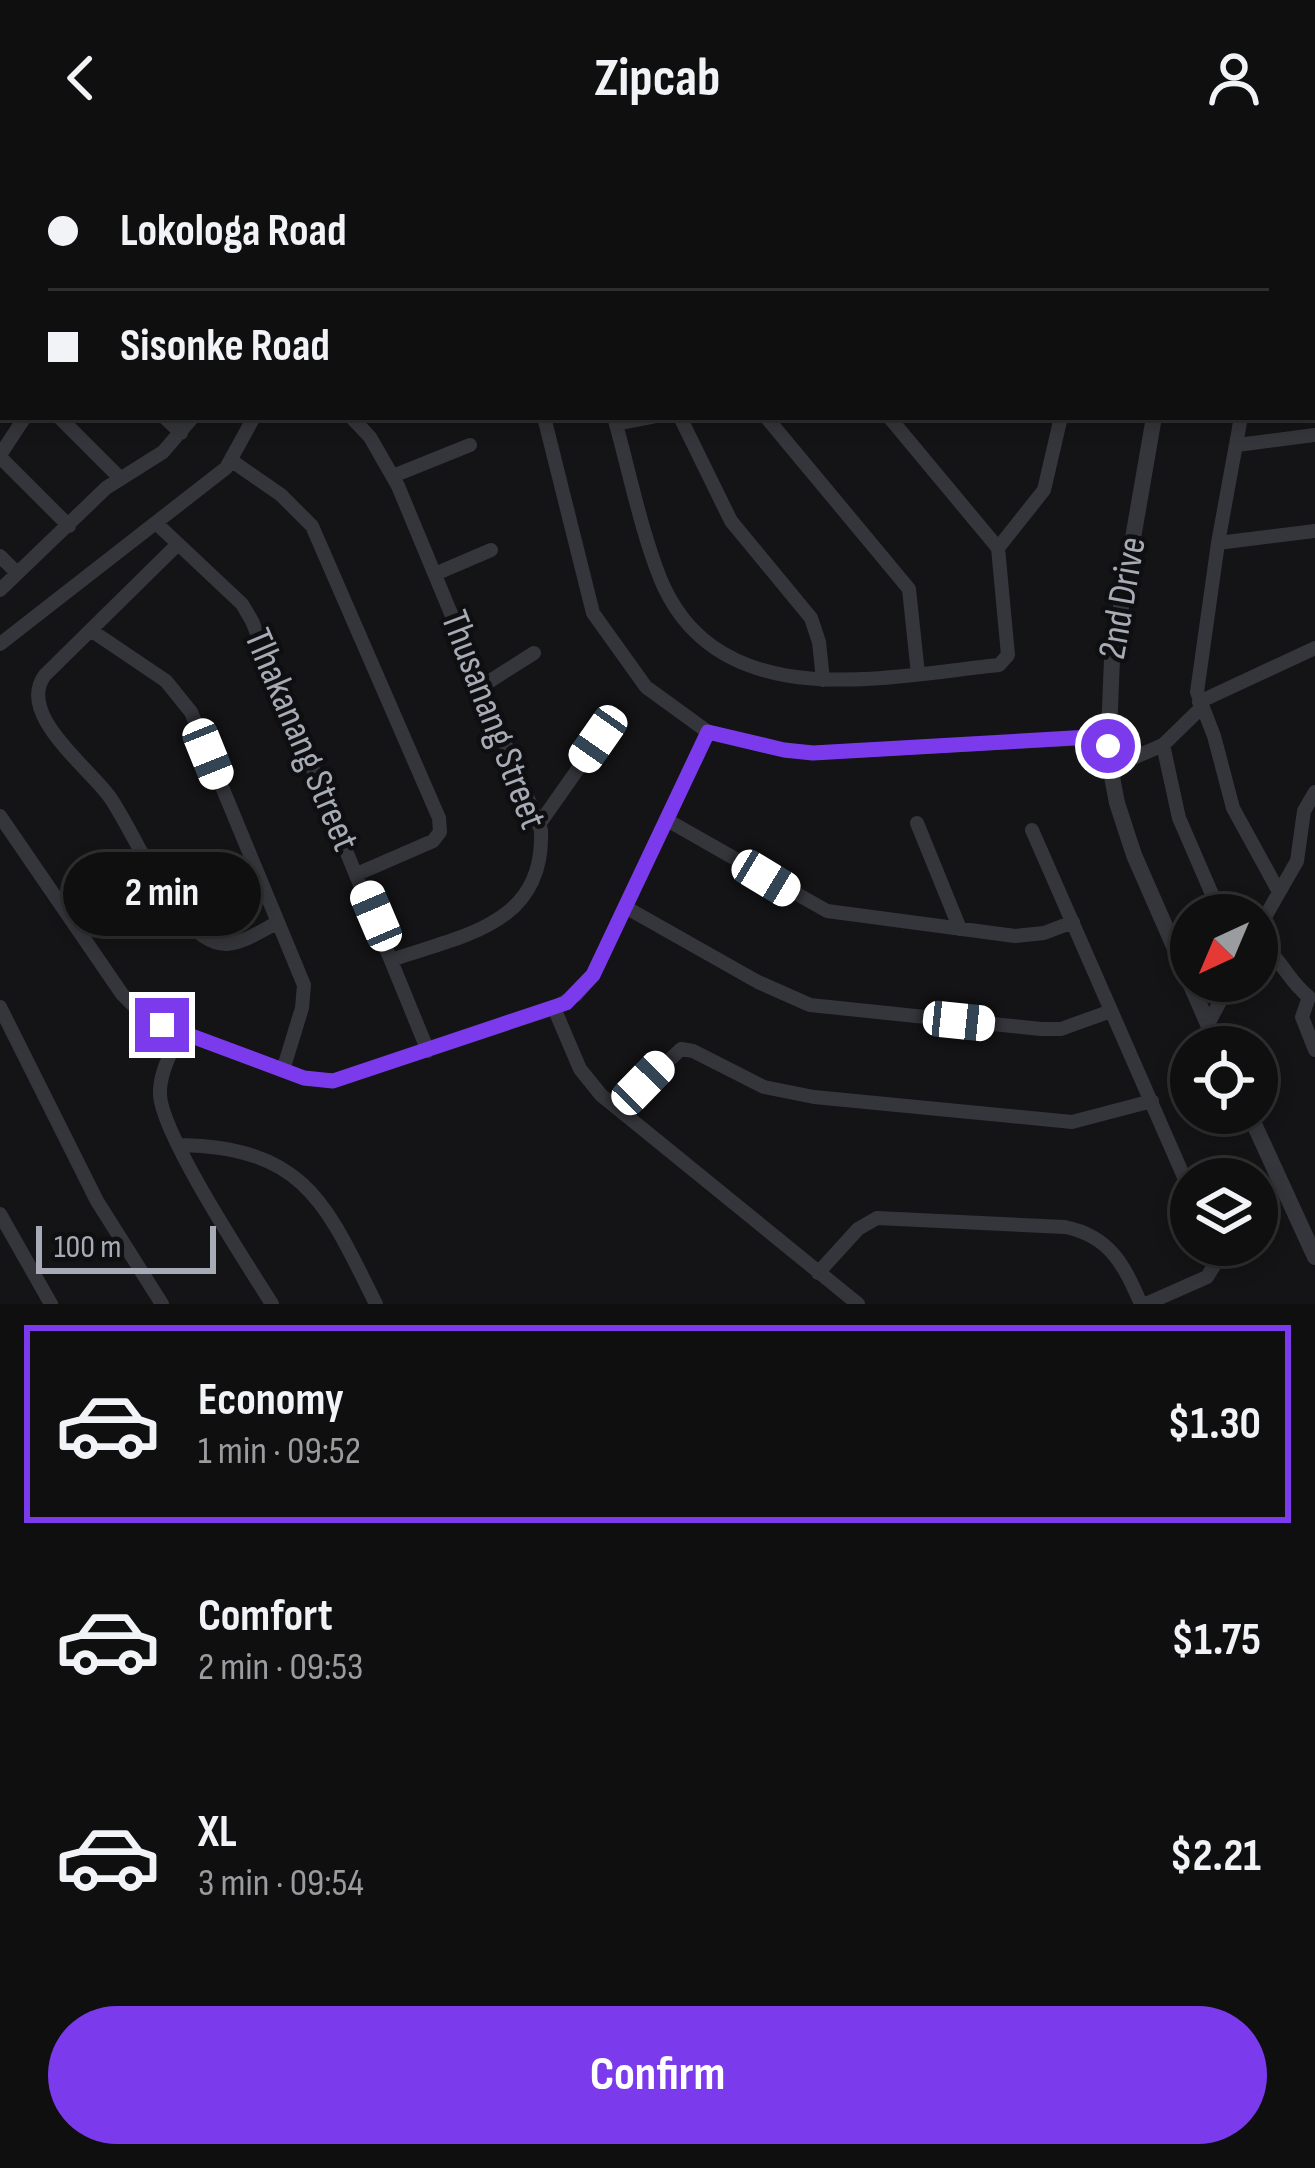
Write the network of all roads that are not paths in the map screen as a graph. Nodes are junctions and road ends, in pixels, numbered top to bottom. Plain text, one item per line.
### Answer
1 (23, 420) edge
2 (62, 420) edge
3 (167, 420) edge
4 (191, 420) edge
5 (252, 420) edge
6 (354, 420) edge
7 (545, 420) edge
8 (615, 420) edge
9 (681, 420) edge
10 (768, 420) edge
11 (891, 420) edge
12 (1060, 420) edge
13 (1153, 420) edge
14 (1241, 420) edge
15 (181, 433) junction
16 (1315, 435) edge
17 (470, 445) dead end
18 (1237, 445) junction
19 (0, 456) edge
20 (232, 461) junction
21 (393, 476) junction
22 (119, 477) junction
23 (157, 524) junction
24 (69, 526) junction
25 (1315, 531) edge
26 (1218, 543) junction
27 (176, 545) junction
28 (998, 548) junction
29 (491, 550) dead end
30 (0, 556) edge
31 (17, 573) junction
32 (435, 574) junction
33 (0, 590) edge
34 (92, 631) junction
35 (0, 644) edge
36 (1315, 648) edge
37 (534, 652) dead end
38 (918, 674) junction
39 (823, 680) junction
40 (482, 686) junction
41 (1200, 705) junction
42 (708, 732) junction
43 (1107, 736) junction
44 (598, 739) dead end
45 (1163, 745) junction
46 (1110, 768) junction
47 (1315, 792) edge
48 (0, 816) edge
49 (667, 820) junction
50 (540, 823) junction
51 (916, 823) dead end
52 (1033, 830) dead end
53 (358, 874) junction
54 (1279, 892) joint
55 (1212, 894) edge
56 (627, 908) junction
57 (278, 922) junction
58 (1073, 922) junction
59 (960, 929) junction
60 (1278, 957) edge
61 (394, 959) junction
62 (1312, 996) edge
63 (1220, 1002) edge
64 (0, 1007) edge
65 (554, 1008) junction
66 (1111, 1011) junction
67 (1208, 1024) joint
68 (180, 1032) junction
69 (1315, 1050) edge
70 (428, 1051) junction
71 (283, 1070) junction
72 (1151, 1101) junction
73 (618, 1109) junction
74 (1259, 1134) edge
75 (181, 1145) junction
76 (1176, 1158) edge
77 (0, 1214) edge
78 (1315, 1257) edge
79 (1214, 1266) edge
80 (818, 1273) junction
81 (51, 1304) edge
82 (162, 1304) edge
83 (272, 1304) edge
84 (376, 1304) edge
85 (858, 1304) edge
86 (1143, 1304) edge

1 - 19 street
2 - 22 street
3 - 15 street
4 - 15 street
5 - 20 street
6 - 21 street, Thusanang Street
7 - 42 street
8 - 39 street
9 - 39 street
10 - 38 street
11 - 28 street
12 - 28 street
13 - 43 street, 2nd Drive
14 - 18 street
15 - 22 street
16 - 18 street
17 - 21 street
18 - 26 street
19 - 24 street
20 - 23 street
20 - 53 street
21 - 32 street, Thusanang Street
22 - 24 street
23 - 27 street, Tlhakanang Street
23 - 35 street
24 - 31 street
25 - 26 street
26 - 41 street
27 - 34 street
27 - 53 street, Tlhakanang Street
28 - 38 street
29 - 32 street
30 - 31 street
31 - 33 street
32 - 40 street, Thusanang Street
34 - 57 street
34 - 57 street
36 - 41 street
37 - 40 street
38 - 39 street
40 - 50 street, Thusanang Street
41 - 45 street
41 - 54 street
42 - 43 street
42 - 49 street
43 - 46 street, 2nd Drive
44 - 50 street
45 - 46 street
45 - 55 street
46 - 67 street, 2nd Drive
47 - 54 street
48 - 68 street
49 - 56 street
49 - 59 street
50 - 61 street, Thusanang Street
51 - 59 street
52 - 58 street
53 - 61 street, Tlhakanang Street
56 - 65 street
56 - 66 street
57 - 71 street
58 - 59 street
58 - 66 street
60 - 62 street
61 - 70 street, Tlhakanang Street
62 - 69 street
63 - 67 street
64 - 82 street
65 - 70 street
65 - 73 street
66 - 72 street
68 - 71 street
68 - 75 street
70 - 71 street
72 - 73 street
72 - 76 street
73 - 80 street
74 - 78 street
75 - 83 street
75 - 84 street
77 - 81 street
79 - 86 street
80 - 85 street
80 - 86 street

